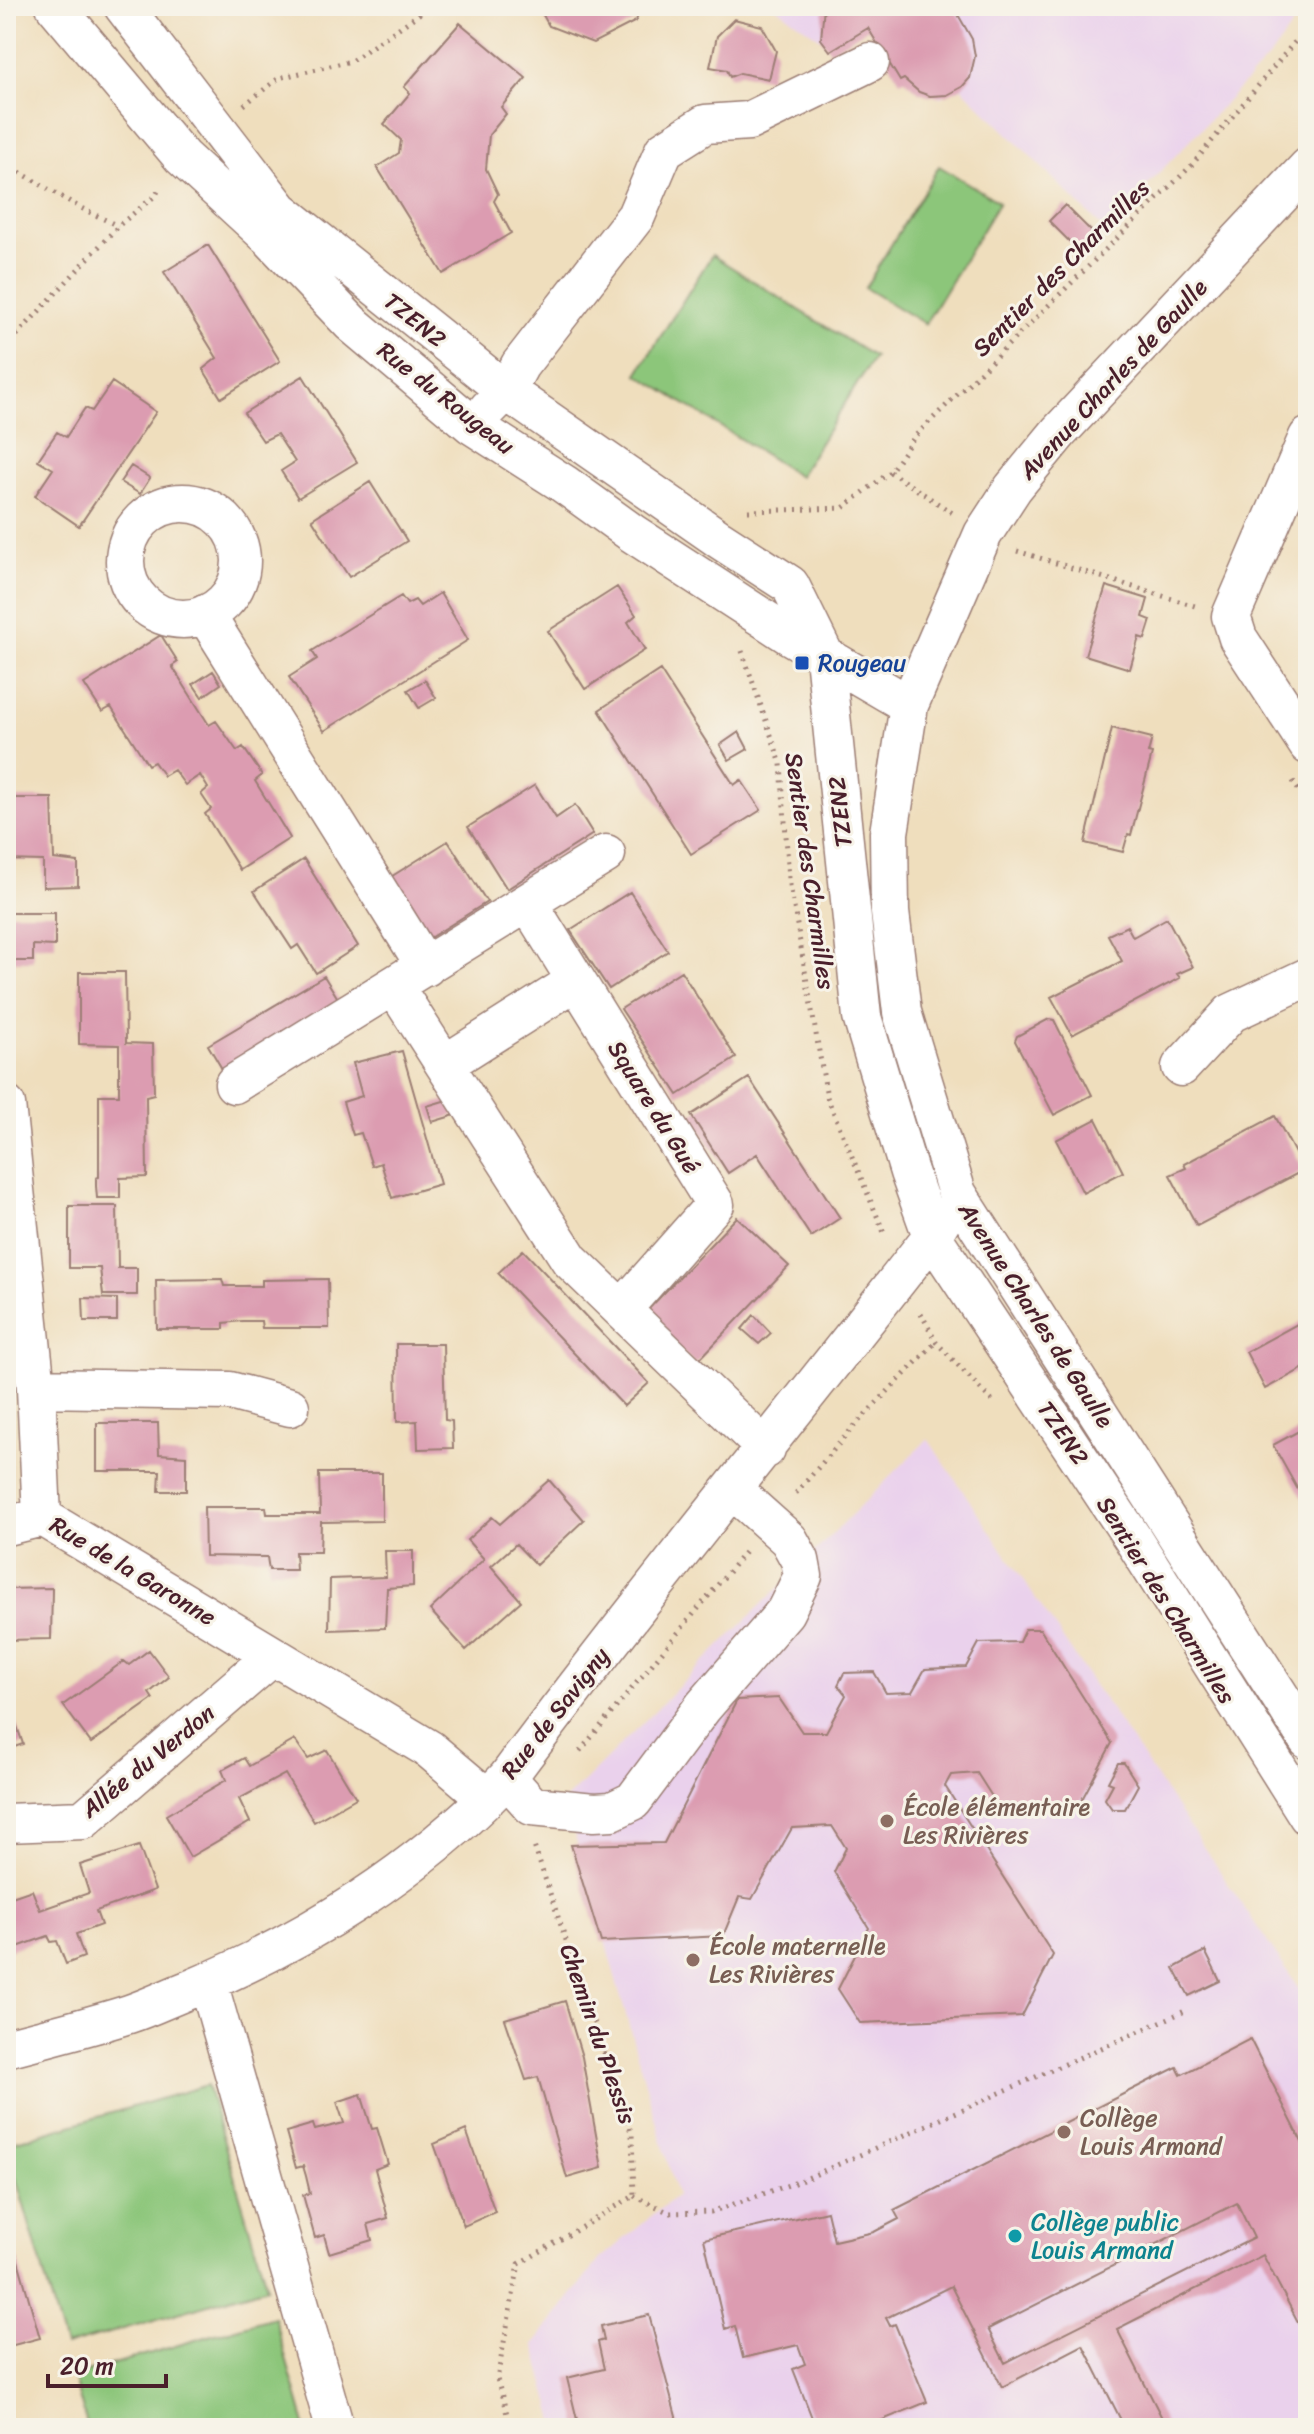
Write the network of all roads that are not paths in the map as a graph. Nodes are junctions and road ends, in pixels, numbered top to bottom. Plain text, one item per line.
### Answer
1 (55, 6) edge
2 (123, 6) edge
3 (870, 62) dead end
4 (1304, 181) edge
5 (506, 391) junction
6 (472, 425) junction
7 (1308, 437) edge
8 (205, 614) dead end
9 (825, 656) junction
10 (909, 705) junction
11 (1308, 745) edge
12 (606, 854) dead end
13 (528, 903) junction
14 (410, 976) junction
15 (1308, 977) edge
16 (576, 981) junction
17 (445, 1064) junction
18 (1181, 1067) dead end
19 (234, 1084) dead end
20 (6, 1105) edge
21 (957, 1193) junction
22 (932, 1236) junction
23 (632, 1298) dead end
24 (36, 1388) junction
25 (290, 1407) dead end
26 (766, 1449) junction
27 (733, 1490) junction
28 (42, 1517) junction
29 (6, 1526) edge
30 (273, 1656) junction
31 (1308, 1740) edge
32 (497, 1788) junction
33 (6, 1823) edge
34 (1304, 1833) edge
35 (208, 1982) junction
36 (6, 2048) edge
37 (335, 2428) edge

1 - 6 street, Rue du Rougeau
2 - 5 street, TZEN2
3 - 5 street
4 - 10 street, Avenue Charles de Gaulle
5 - 6 street
5 - 9 street, TZEN2
6 - 9 street, Rue du Rougeau
7 - 11 street
8 - 14 street
9 - 10 street, Rue du Rougeau
9 - 22 street, TZEN2
10 - 21 street, Avenue Charles de Gaulle
12 - 13 street
13 - 14 street
13 - 16 street, Square du Gué
14 - 17 street
14 - 19 street
15 - 18 street
16 - 17 street
16 - 23 street, Square du Gué
17 - 26 street
20 - 24 street, Rue de la Garonne
21 - 22 street, Rue de Savigny
21 - 31 street, Avenue Charles de Gaulle
22 - 26 street, Rue de Savigny
22 - 34 street, TZEN2
24 - 25 street
24 - 28 street, Rue de la Garonne
26 - 27 street, Rue de Savigny
27 - 32 street, Rue de Savigny
27 - 32 street
28 - 29 street
28 - 30 street, Rue de la Garonne
30 - 32 street, Rue de la Garonne
30 - 33 street, Allée du Verdon
32 - 35 street, Rue de Savigny
35 - 36 street, Rue de Savigny
35 - 37 street

